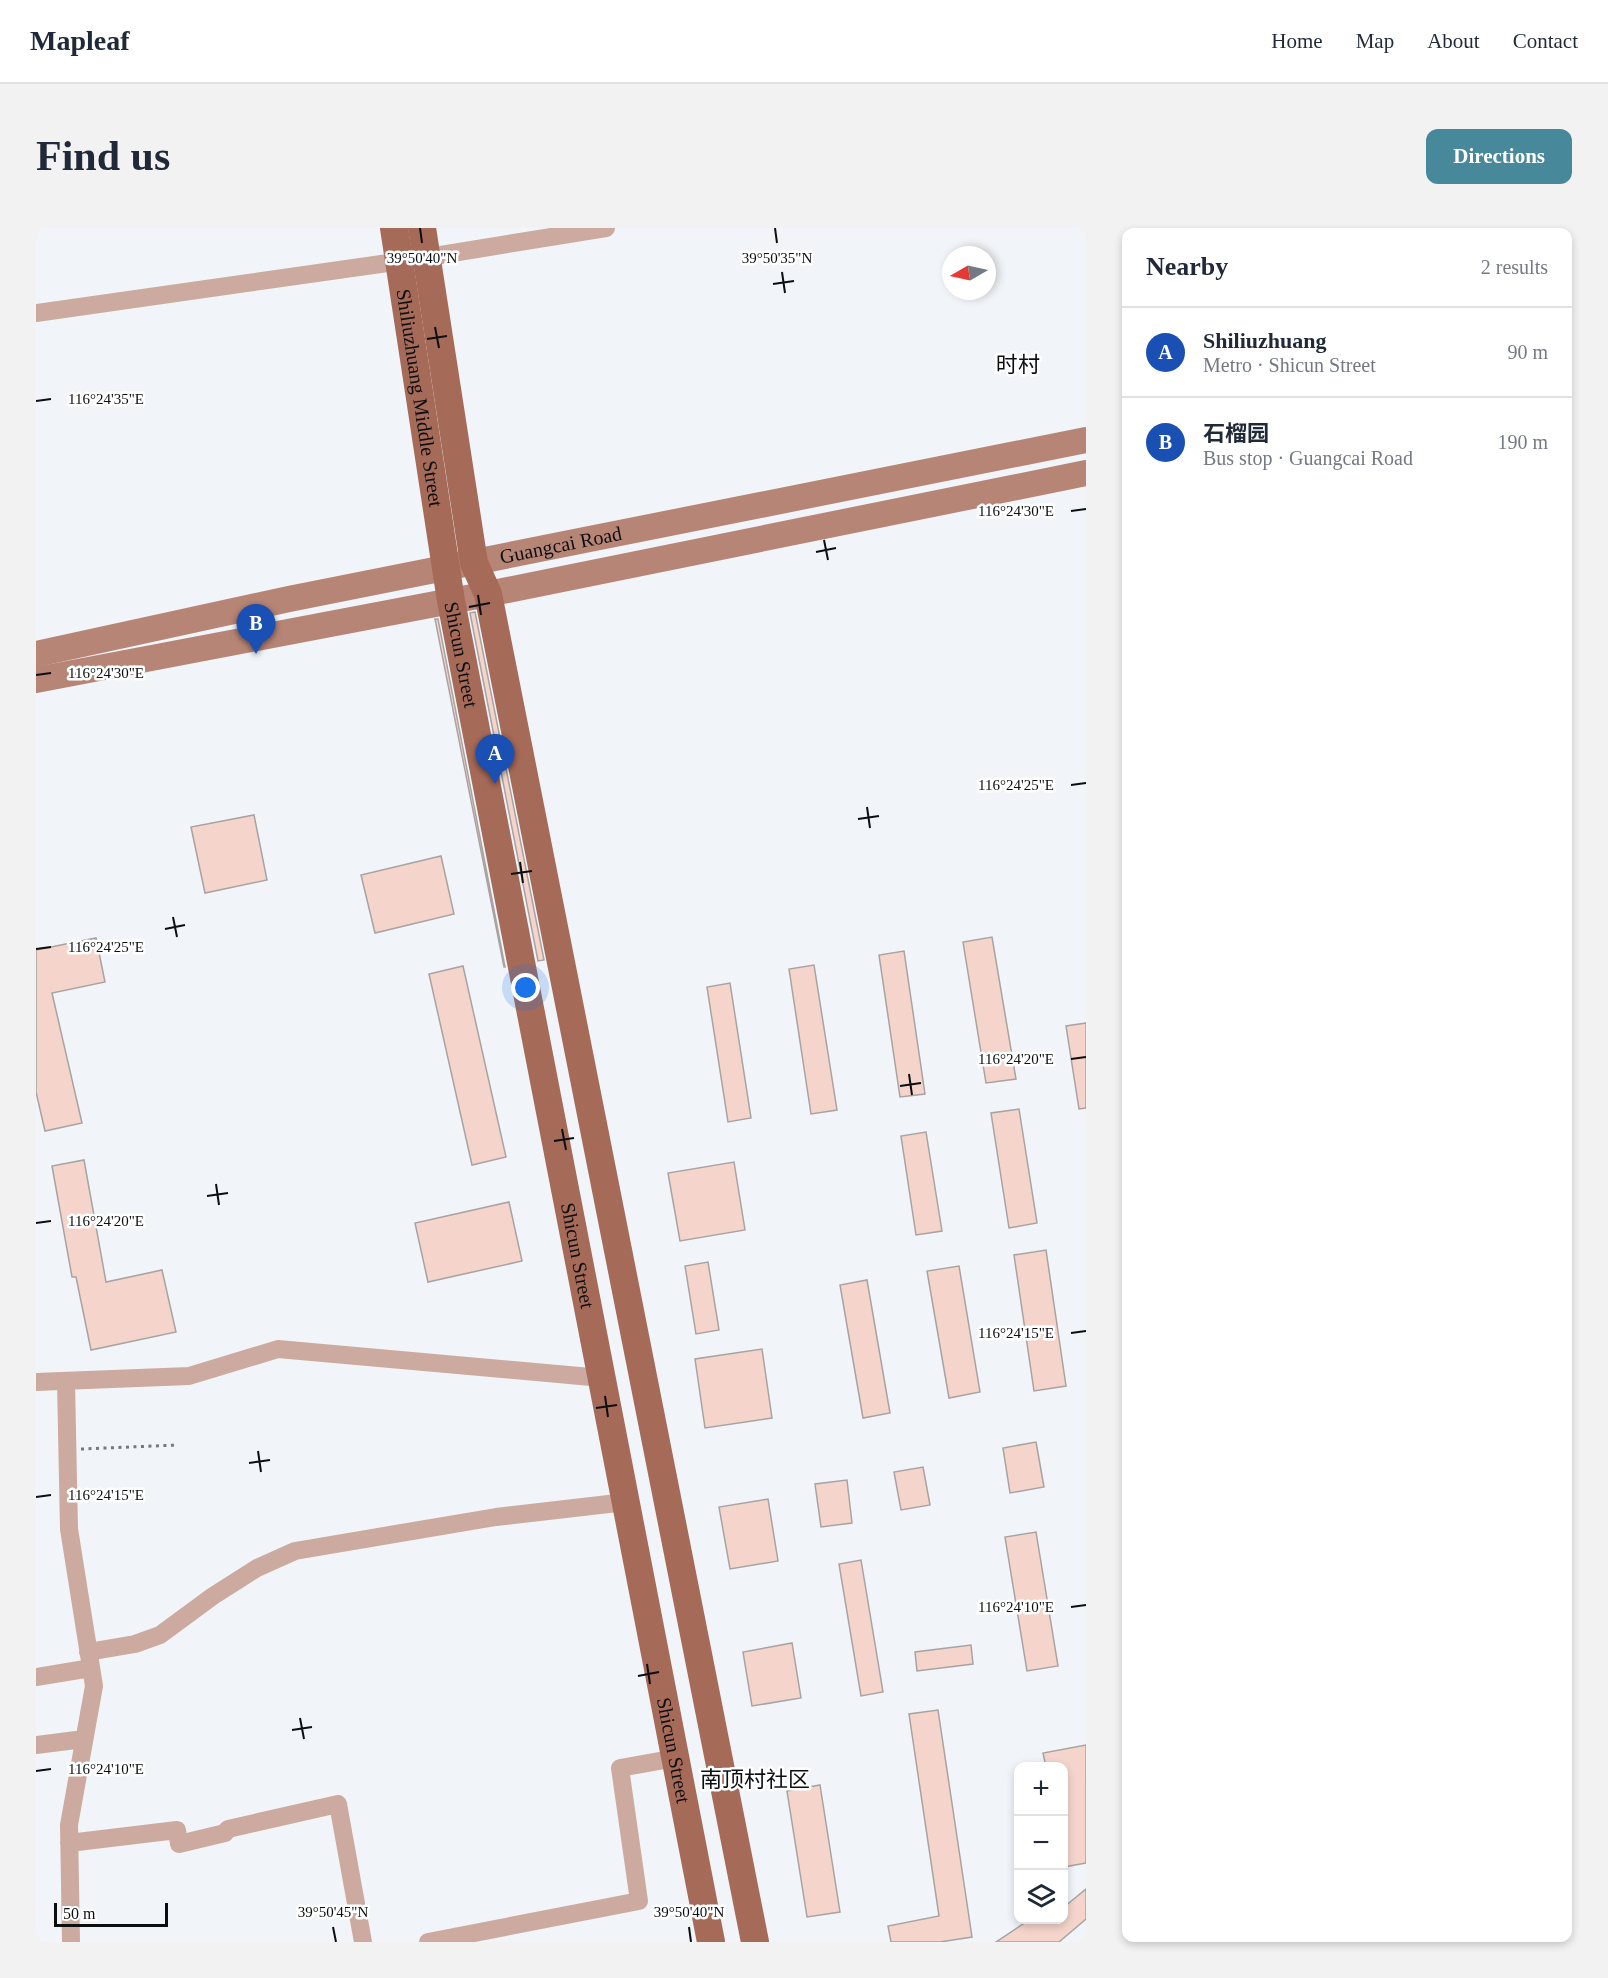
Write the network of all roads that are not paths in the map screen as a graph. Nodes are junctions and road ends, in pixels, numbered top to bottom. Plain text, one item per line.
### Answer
1 (394, 228) edge
2 (422, 228) edge
3 (606, 228) edge
4 (413, 260) junction
5 (36, 313) edge
6 (1086, 440) edge
7 (1086, 473) edge
8 (474, 563) junction
9 (446, 568) junction
10 (488, 594) junction
11 (451, 601) junction
12 (36, 654) edge
13 (36, 680) edge
14 (602, 1378) junction
15 (66, 1381) junction
16 (36, 1382) edge
17 (626, 1502) junction
18 (89, 1660) junction
19 (36, 1677) edge
20 (84, 1739) junction
21 (36, 1745) edge
22 (676, 1758) junction
23 (69, 1843) junction
24 (71, 1942) edge
25 (363, 1942) edge
26 (428, 1942) edge
27 (711, 1942) edge
28 (755, 1942) edge

1 - 4 main road, Shiliuzhuang Middle Street
2 - 4 main road, Shiliuzhuang Middle Street
3 - 4 street
4 - 5 street
4 - 8 main road, Shiliuzhuang Middle Street
4 - 9 main road, Shiliuzhuang Middle Street
6 - 8 main road, Guangcai Road
7 - 10 main road, Guangcai Road
8 - 9 main road, Guangcai Road
8 - 10 main road, Shiliuzhuang Middle Street
9 - 11 main road, Shicun Street
9 - 12 main road, Guangcai Road
10 - 11 main road, Guangcai Road
10 - 28 main road, Shicun Street
11 - 13 main road, Guangcai Road
11 - 14 main road, Shicun Street
14 - 15 street
14 - 17 main road, Shicun Street
15 - 16 street
15 - 18 street
17 - 18 street
17 - 22 main road, Shicun Street
18 - 19 street
18 - 20 street
20 - 21 street
20 - 23 street
22 - 26 street
22 - 27 main road, Shicun Street
23 - 24 street
23 - 25 street

